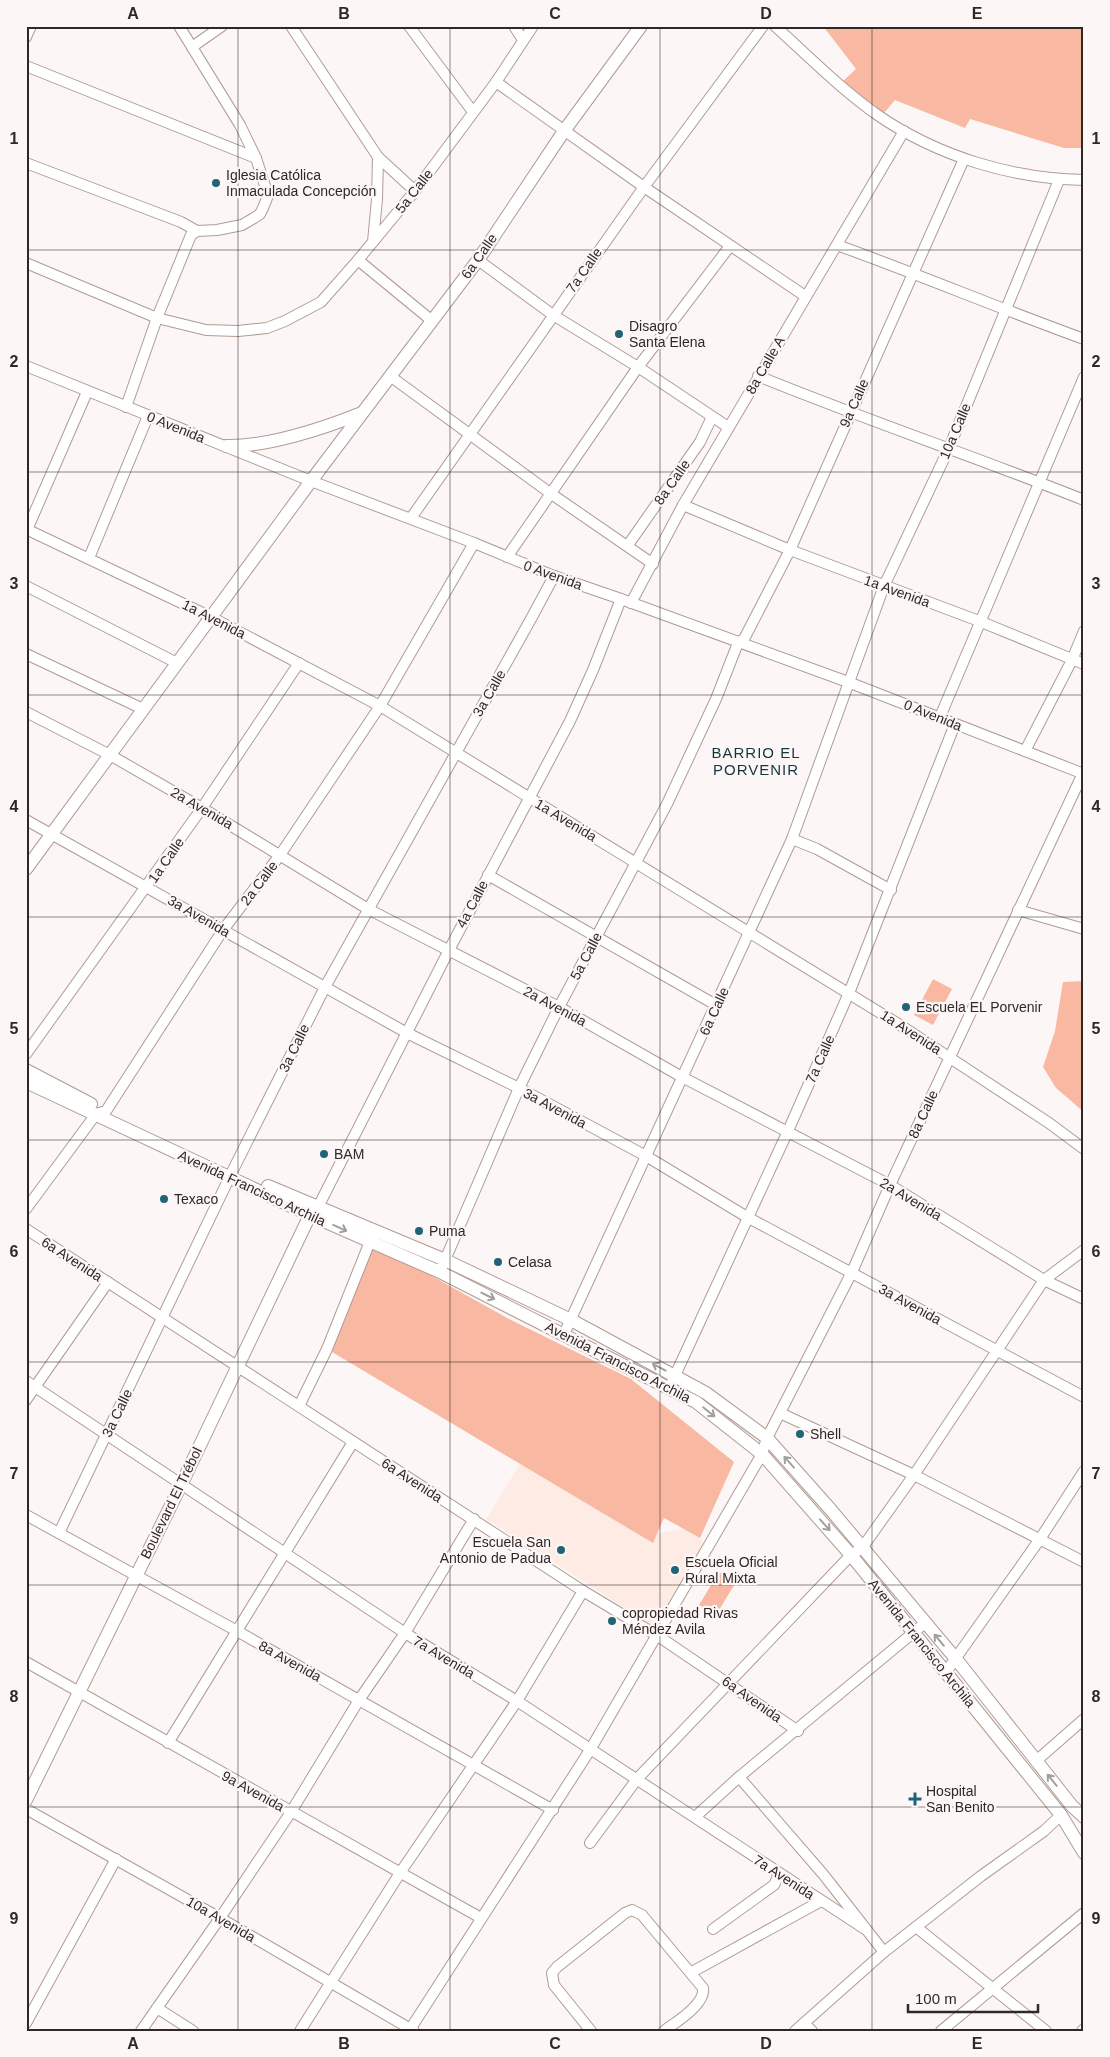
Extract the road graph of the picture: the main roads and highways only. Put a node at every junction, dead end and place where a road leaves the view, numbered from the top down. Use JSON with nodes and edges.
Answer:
{"nodes":[{"id":1,"x":641,"y":26,"type":"edge"},
{"id":2,"x":360,"y":414,"type":"junction"},
{"id":3,"x":226,"y":446,"type":"road end"},
{"id":4,"x":26,"y":869,"type":"edge"},
{"id":5,"x":26,"y":1070,"type":"edge"},
{"id":6,"x":26,"y":1082,"type":"edge"},
{"id":7,"x":101,"y":1113,"type":"junction"},
{"id":8,"x":314,"y":1211,"type":"junction"},
{"id":9,"x":672,"y":1382,"type":"junction"},
{"id":10,"x":856,"y":1551,"type":"junction"},
{"id":11,"x":26,"y":1800,"type":"edge"},
{"id":12,"x":1084,"y":1817,"type":"edge"},
{"id":13,"x":1084,"y":1853,"type":"edge"}],
"edges":[{"from":1,"to":2,"type":"main road","name":"6a Calle"},
{"from":2,"to":3,"type":"main road"},
{"from":2,"to":4,"type":"main road","name":"6a Calle"},
{"from":5,"to":7,"type":"main road","name":"Avenida Francisco Archila"},
{"from":6,"to":7,"type":"main road","name":"Avenida Francisco Archila"},
{"from":7,"to":8,"type":"main road","name":"Avenida Francisco Archila"},
{"from":8,"to":9,"type":"main road","name":"Avenida Francisco Archila","one_way":true},
{"from":9,"to":8,"type":"main road","name":"Avenida Francisco Archila","one_way":true},
{"from":8,"to":11,"type":"main road","name":"Boulevard El Trébol"},
{"from":9,"to":10,"type":"main road","name":"Avenida Francisco Archila","one_way":true},
{"from":10,"to":9,"type":"main road","name":"Avenida Francisco Archila","one_way":true},
{"from":12,"to":10,"type":"main road","name":"Avenida Francisco Archila","one_way":true},
{"from":10,"to":13,"type":"main road","name":"Avenida Francisco Archila"}]}
